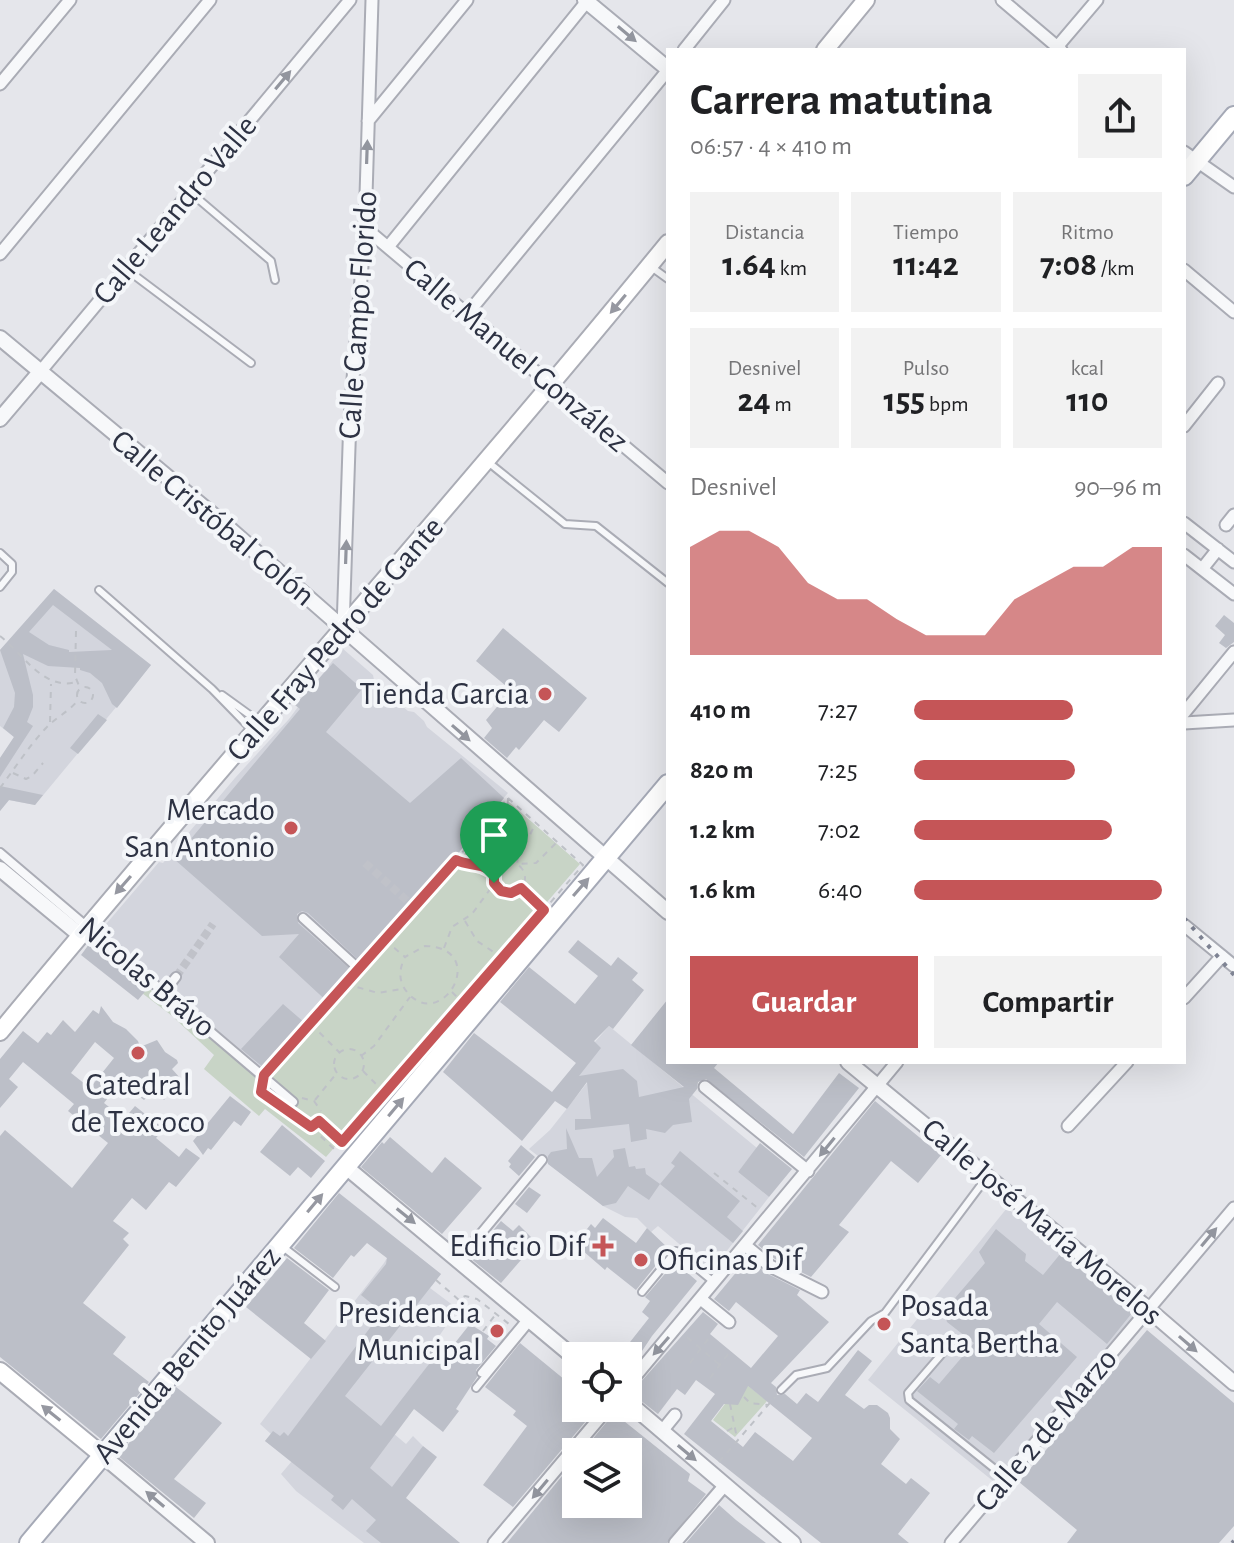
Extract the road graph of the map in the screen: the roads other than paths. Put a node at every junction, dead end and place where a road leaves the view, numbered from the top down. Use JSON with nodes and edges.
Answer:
{"nodes":[{"id":1,"x":70,"y":0,"type":"edge"},
{"id":2,"x":210,"y":0,"type":"edge"},
{"id":3,"x":350,"y":0,"type":"edge"},
{"id":4,"x":372,"y":0,"type":"edge"},
{"id":5,"x":467,"y":0,"type":"edge"},
{"id":6,"x":587,"y":0,"type":"edge"},
{"id":7,"x":724,"y":0,"type":"edge"},
{"id":8,"x":866,"y":0,"type":"edge"},
{"id":9,"x":1002,"y":0,"type":"edge"},
{"id":10,"x":1097,"y":0,"type":"edge"},
{"id":11,"x":686,"y":48,"type":"edge"},
{"id":12,"x":827,"y":48,"type":"edge"},
{"id":13,"x":1059,"y":48,"type":"edge"},
{"id":14,"x":666,"y":67,"type":"edge"},
{"id":15,"x":666,"y":71,"type":"edge"},
{"id":16,"x":0,"y":84,"type":"edge"},
{"id":17,"x":1234,"y":116,"type":"edge"},
{"id":18,"x":368,"y":121,"type":"junction"},
{"id":19,"x":1188,"y":163,"type":"edge"},
{"id":20,"x":1234,"y":187,"type":"edge"},
{"id":21,"x":190,"y":192,"type":"junction"},
{"id":22,"x":365,"y":228,"type":"junction"},
{"id":23,"x":666,"y":246,"type":"edge"},
{"id":24,"x":388,"y":247,"type":"junction"},
{"id":25,"x":0,"y":254,"type":"edge"},
{"id":26,"x":650,"y":266,"type":"junction"},
{"id":27,"x":126,"y":269,"type":"junction"},
{"id":28,"x":1186,"y":272,"type":"edge"},
{"id":29,"x":666,"y":278,"type":"edge"},
{"id":30,"x":275,"y":280,"type":"dead end"},
{"id":31,"x":1234,"y":312,"type":"edge"},
{"id":32,"x":468,"y":313,"type":"junction"},
{"id":33,"x":0,"y":338,"type":"edge"},
{"id":34,"x":251,"y":363,"type":"dead end"},
{"id":35,"x":40,"y":372,"type":"junction"},
{"id":36,"x":1218,"y":383,"type":"dead end"},
{"id":37,"x":551,"y":385,"type":"junction"},
{"id":38,"x":0,"y":419,"type":"edge"},
{"id":39,"x":1186,"y":423,"type":"edge"},
{"id":40,"x":488,"y":462,"type":"junction"},
{"id":41,"x":666,"y":481,"type":"edge"},
{"id":42,"x":1234,"y":515,"type":"edge"},
{"id":43,"x":1186,"y":525,"type":"edge"},
{"id":44,"x":1226,"y":525,"type":"dead end"},
{"id":45,"x":1218,"y":549,"type":"junction"},
{"id":46,"x":0,"y":553,"type":"edge"},
{"id":47,"x":1186,"y":557,"type":"edge"},
{"id":48,"x":1234,"y":562,"type":"edge"},
{"id":49,"x":1202,"y":569,"type":"junction"},
{"id":50,"x":666,"y":581,"type":"edge"},
{"id":51,"x":0,"y":587,"type":"edge"},
{"id":52,"x":99,"y":590,"type":"dead end"},
{"id":53,"x":1234,"y":594,"type":"edge"},
{"id":54,"x":343,"y":630,"type":"junction"},
{"id":55,"x":1234,"y":652,"type":"edge"},
{"id":56,"x":212,"y":689,"type":"junction"},
{"id":57,"x":1186,"y":711,"type":"edge"},
{"id":58,"x":1234,"y":720,"type":"edge"},
{"id":59,"x":1186,"y":723,"type":"edge"},
{"id":60,"x":258,"y":728,"type":"junction"},
{"id":61,"x":666,"y":786,"type":"edge"},
{"id":62,"x":0,"y":853,"type":"edge"},
{"id":63,"x":605,"y":859,"type":"junction"},
{"id":64,"x":0,"y":869,"type":"edge"},
{"id":65,"x":666,"y":910,"type":"edge"},
{"id":66,"x":303,"y":918,"type":"dead end"},
{"id":67,"x":1186,"y":927,"type":"edge"},
{"id":68,"x":84,"y":931,"type":"junction"},
{"id":69,"x":1222,"y":956,"type":"junction"},
{"id":70,"x":1234,"y":966,"type":"edge"},
{"id":71,"x":358,"y":968,"type":"road end"},
{"id":72,"x":176,"y":977,"type":"tunnel mouth"},
{"id":73,"x":164,"y":992,"type":"junction"},
{"id":74,"x":1186,"y":996,"type":"edge"},
{"id":75,"x":0,"y":1032,"type":"edge"},
{"id":76,"x":850,"y":1064,"type":"edge"},
{"id":77,"x":895,"y":1064,"type":"edge"},
{"id":78,"x":1125,"y":1064,"type":"edge"},
{"id":79,"x":877,"y":1086,"type":"junction"},
{"id":80,"x":705,"y":1087,"type":"dead end"},
{"id":81,"x":293,"y":1102,"type":"road end"},
{"id":82,"x":319,"y":1121,"type":"road end"},
{"id":83,"x":1068,"y":1126,"type":"dead end"},
{"id":84,"x":342,"y":1142,"type":"road end"},
{"id":85,"x":542,"y":1160,"type":"dead end"},
{"id":86,"x":346,"y":1167,"type":"junction"},
{"id":87,"x":808,"y":1171,"type":"junction"},
{"id":88,"x":987,"y":1177,"type":"junction"},
{"id":89,"x":1234,"y":1208,"type":"edge"},
{"id":90,"x":280,"y":1245,"type":"junction"},
{"id":91,"x":746,"y":1246,"type":"junction"},
{"id":92,"x":459,"y":1260,"type":"junction"},
{"id":93,"x":715,"y":1283,"type":"junction"},
{"id":94,"x":335,"y":1287,"type":"dead end"},
{"id":95,"x":642,"y":1292,"type":"dead end"},
{"id":96,"x":822,"y":1292,"type":"dead end"},
{"id":97,"x":702,"y":1300,"type":"junction"},
{"id":98,"x":1148,"y":1309,"type":"junction"},
{"id":99,"x":529,"y":1319,"type":"junction"},
{"id":100,"x":729,"y":1322,"type":"dead end"},
{"id":101,"x":953,"y":1341,"type":"dead end"},
{"id":102,"x":562,"y":1347,"type":"edge"},
{"id":103,"x":642,"y":1369,"type":"edge"},
{"id":104,"x":0,"y":1371,"type":"edge"},
{"id":105,"x":481,"y":1373,"type":"dead end"},
{"id":106,"x":1234,"y":1383,"type":"edge"},
{"id":107,"x":476,"y":1388,"type":"dead end"},
{"id":108,"x":781,"y":1390,"type":"road end"},
{"id":109,"x":642,"y":1414,"type":"edge"},
{"id":110,"x":675,"y":1415,"type":"dead end"},
{"id":111,"x":596,"y":1422,"type":"edge"},
{"id":112,"x":662,"y":1431,"type":"junction"},
{"id":113,"x":102,"y":1455,"type":"junction"},
{"id":114,"x":1006,"y":1478,"type":"junction"},
{"id":115,"x":725,"y":1485,"type":"junction"},
{"id":116,"x":29,"y":1543,"type":"edge"},
{"id":117,"x":207,"y":1543,"type":"edge"},
{"id":118,"x":494,"y":1543,"type":"edge"},
{"id":119,"x":675,"y":1543,"type":"edge"},
{"id":120,"x":793,"y":1543,"type":"edge"},
{"id":121,"x":951,"y":1543,"type":"edge"}],
"edges":[{"from":1,"to":16,"type":"street"},
{"from":2,"to":25,"type":"street"},
{"from":21,"to":3,"type":"street","name":"Calle Leandro Valle","one_way":true},
{"from":4,"to":18,"type":"street","name":"Calle Campo Florido"},
{"from":5,"to":18,"type":"street"},
{"from":6,"to":14,"type":"street","one_way":true},
{"from":6,"to":24,"type":"street"},
{"from":7,"to":11,"type":"street"},
{"from":8,"to":12,"type":"main road"},
{"from":9,"to":13,"type":"street"},
{"from":10,"to":13,"type":"street"},
{"from":15,"to":32,"type":"street"},
{"from":17,"to":19,"type":"main road"},
{"from":22,"to":18,"type":"street","name":"Calle Campo Florido","one_way":true},
{"from":19,"to":20,"type":"street"},
{"from":21,"to":27,"type":"street","name":"Calle Leandro Valle"},
{"from":21,"to":30,"type":"lane"},
{"from":22,"to":24,"type":"street","name":"Calle Manuel González"},
{"from":54,"to":22,"type":"street","name":"Calle Campo Florido","one_way":true},
{"from":23,"to":26,"type":"main road","name":"Calle Fray Pedro de Gante"},
{"from":24,"to":32,"type":"street","name":"Calle Manuel González"},
{"from":26,"to":29,"type":"lane"},
{"from":26,"to":37,"type":"main road","name":"Calle Fray Pedro de Gante","one_way":true},
{"from":27,"to":34,"type":"lane"},
{"from":27,"to":35,"type":"street","name":"Calle Leandro Valle"},
{"from":28,"to":31,"type":"street"},
{"from":32,"to":37,"type":"street","name":"Calle Manuel González"},
{"from":33,"to":35,"type":"street","name":"Calle Cristóbal Colón"},
{"from":35,"to":38,"type":"street","name":"Calle Leandro Valle"},
{"from":35,"to":54,"type":"street","name":"Calle Cristóbal Colón"},
{"from":36,"to":39,"type":"street"},
{"from":37,"to":40,"type":"main road","name":"Calle Fray Pedro de Gante"},
{"from":37,"to":41,"type":"street","name":"Calle Manuel González"},
{"from":40,"to":50,"type":"lane"},
{"from":40,"to":54,"type":"main road","name":"Calle Fray Pedro de Gante"},
{"from":42,"to":44,"type":"street"},
{"from":43,"to":45,"type":"street"},
{"from":45,"to":48,"type":"street"},
{"from":45,"to":49,"type":"street"},
{"from":46,"to":51,"type":"lane"},
{"from":47,"to":49,"type":"street"},
{"from":49,"to":53,"type":"street"},
{"from":52,"to":56,"type":"lane"},
{"from":54,"to":60,"type":"main road","name":"Calle Fray Pedro de Gante"},
{"from":54,"to":63,"type":"street","name":"Calle Cristóbal Colón","one_way":true},
{"from":55,"to":57,"type":"street"},
{"from":56,"to":60,"type":"lane"},
{"from":56,"to":60,"type":"lane"},
{"from":58,"to":59,"type":"street"},
{"from":60,"to":68,"type":"main road","name":"Calle Fray Pedro de Gante","one_way":true},
{"from":61,"to":63,"type":"main road"},
{"from":62,"to":68,"type":"street","name":"Nicolas Brávo"},
{"from":63,"to":65,"type":"street"},
{"from":86,"to":63,"type":"main road","name":"Avenida Benito Juárez","one_way":true},
{"from":64,"to":68,"type":"street","name":"Nicolas Brávo"},
{"from":66,"to":71,"type":"street"},
{"from":67,"to":69,"type":"street"},
{"from":68,"to":73,"type":"street","name":"Nicolas Brávo"},
{"from":68,"to":75,"type":"main road","name":"Calle Fray Pedro de Gante"},
{"from":69,"to":70,"type":"street"},
{"from":69,"to":74,"type":"street"},
{"from":72,"to":73,"type":"street"},
{"from":73,"to":81,"type":"street","name":"Nicolas Brávo"},
{"from":76,"to":79,"type":"street","name":"Calle José María Morelos"},
{"from":77,"to":79,"type":"street"},
{"from":78,"to":83,"type":"street"},
{"from":79,"to":87,"type":"street","one_way":true},
{"from":79,"to":88,"type":"street","name":"Calle José María Morelos"},
{"from":80,"to":87,"type":"street"},
{"from":82,"to":84,"type":"street"},
{"from":85,"to":92,"type":"street"},
{"from":90,"to":86,"type":"main road","name":"Avenida Benito Juárez","one_way":true},
{"from":86,"to":92,"type":"street","one_way":true},
{"from":87,"to":91,"type":"street"},
{"from":88,"to":98,"type":"street","name":"Calle José María Morelos"},
{"from":88,"to":108,"type":"lane"},
{"from":98,"to":89,"type":"street","name":"Calle 2 de Marzo","one_way":true},
{"from":90,"to":94,"type":"lane"},
{"from":90,"to":113,"type":"main road","name":"Avenida Benito Juárez"},
{"from":91,"to":93,"type":"street"},
{"from":91,"to":96,"type":"street"},
{"from":92,"to":99,"type":"street"},
{"from":93,"to":95,"type":"lane"},
{"from":93,"to":97,"type":"street"},
{"from":97,"to":100,"type":"street"},
{"from":97,"to":103,"type":"street","one_way":true},
{"from":98,"to":106,"type":"street","name":"Calle José María Morelos","one_way":true},
{"from":98,"to":114,"type":"street","name":"Calle 2 de Marzo"},
{"from":99,"to":102,"type":"street"},
{"from":99,"to":105,"type":"lane"},
{"from":99,"to":107,"type":"lane"},
{"from":101,"to":114,"type":"lane"},
{"from":113,"to":104,"type":"main road","one_way":true},
{"from":109,"to":112,"type":"street"},
{"from":110,"to":112,"type":"street"},
{"from":111,"to":118,"type":"street","one_way":true},
{"from":112,"to":115,"type":"street","one_way":true},
{"from":113,"to":116,"type":"main road","name":"Avenida Benito Juárez"},
{"from":117,"to":113,"type":"street","one_way":true},
{"from":114,"to":121,"type":"street","name":"Calle 2 de Marzo"},
{"from":115,"to":119,"type":"street"},
{"from":115,"to":120,"type":"street"}]}
